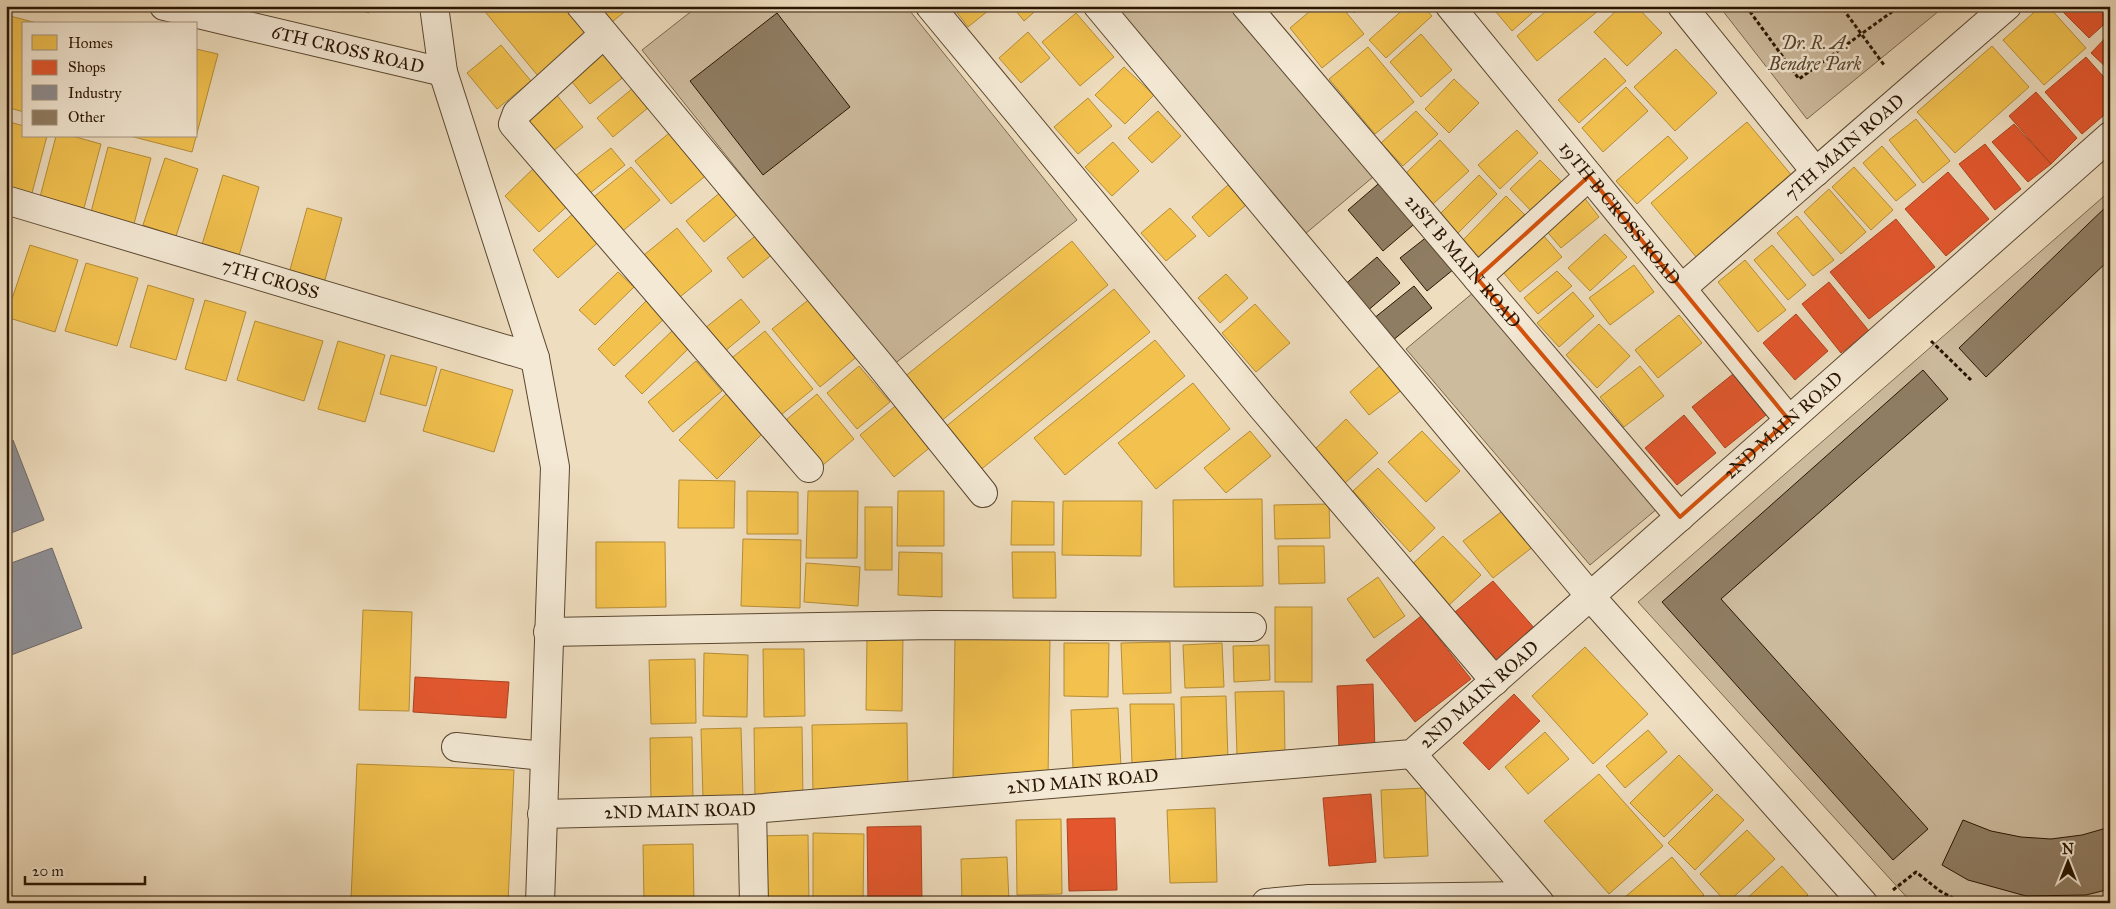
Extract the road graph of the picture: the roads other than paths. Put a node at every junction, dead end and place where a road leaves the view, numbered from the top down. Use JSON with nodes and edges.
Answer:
{"nodes":[{"id":1,"x":164,"y":6,"type":"edge"},
{"id":2,"x":434,"y":6,"type":"edge"},
{"id":3,"x":581,"y":6,"type":"edge"},
{"id":4,"x":930,"y":6,"type":"edge"},
{"id":5,"x":1098,"y":6,"type":"edge"},
{"id":6,"x":1246,"y":6,"type":"edge"},
{"id":7,"x":1450,"y":6,"type":"edge"},
{"id":8,"x":1682,"y":6,"type":"edge"},
{"id":9,"x":1994,"y":11,"type":"edge"},
{"id":10,"x":604,"y":34,"type":"junction"},
{"id":11,"x":443,"y":72,"type":"junction"},
{"id":12,"x":2110,"y":136,"type":"edge"},
{"id":13,"x":1816,"y":172,"type":"junction"},
{"id":14,"x":1589,"y":176,"type":"junction"},
{"id":15,"x":6,"y":200,"type":"edge"},
{"id":16,"x":1477,"y":278,"type":"junction"},
{"id":17,"x":1682,"y":288,"type":"junction"},
{"id":18,"x":535,"y":358,"type":"junction"},
{"id":19,"x":1790,"y":420,"type":"junction"},
{"id":20,"x":810,"y":468,"type":"dead end"},
{"id":21,"x":982,"y":493,"type":"dead end"},
{"id":22,"x":1680,"y":516,"type":"junction"},
{"id":23,"x":1590,"y":596,"type":"junction"},
{"id":24,"x":1252,"y":627,"type":"dead end"},
{"id":25,"x":548,"y":632,"type":"junction"},
{"id":26,"x":1495,"y":681,"type":"junction"},
{"id":27,"x":456,"y":747,"type":"dead end"},
{"id":28,"x":1412,"y":754,"type":"junction"},
{"id":29,"x":544,"y":756,"type":"junction"},
{"id":30,"x":752,"y":809,"type":"junction"},
{"id":31,"x":542,"y":814,"type":"junction"},
{"id":32,"x":1537,"y":899,"type":"edge"},
{"id":33,"x":1310,"y":901,"type":"edge"},
{"id":34,"x":540,"y":903,"type":"edge"},
{"id":35,"x":754,"y":903,"type":"edge"},
{"id":36,"x":1266,"y":903,"type":"edge"},
{"id":37,"x":1863,"y":903,"type":"edge"}],
"edges":[{"from":1,"to":11,"type":"street","name":"6TH CROSS ROAD"},
{"from":2,"to":11,"type":"street"},
{"from":3,"to":10,"type":"street"},
{"from":4,"to":26,"type":"street"},
{"from":5,"to":23,"type":"street"},
{"from":6,"to":16,"type":"street","name":"21ST B MAIN ROAD"},
{"from":7,"to":14,"type":"street","name":"19TH B CROSS ROAD"},
{"from":8,"to":13,"type":"street"},
{"from":9,"to":13,"type":"street","name":"7TH MAIN ROAD"},
{"from":10,"to":20,"type":"street"},
{"from":10,"to":21,"type":"street"},
{"from":11,"to":18,"type":"street"},
{"from":12,"to":19,"type":"street","name":"2ND MAIN ROAD"},
{"from":13,"to":17,"type":"street","name":"7TH MAIN ROAD"},
{"from":14,"to":16,"type":"street"},
{"from":14,"to":17,"type":"street","name":"19TH B CROSS ROAD"},
{"from":15,"to":18,"type":"street","name":"7TH CROSS"},
{"from":16,"to":22,"type":"street","name":"21ST B MAIN ROAD"},
{"from":17,"to":19,"type":"street","name":"19TH B CROSS ROAD"},
{"from":18,"to":25,"type":"street"},
{"from":19,"to":22,"type":"street","name":"2ND MAIN ROAD"},
{"from":22,"to":23,"type":"street","name":"2ND MAIN ROAD"},
{"from":23,"to":26,"type":"street","name":"2ND MAIN ROAD"},
{"from":23,"to":37,"type":"street"},
{"from":24,"to":25,"type":"street"},
{"from":25,"to":29,"type":"street"},
{"from":26,"to":28,"type":"street","name":"2ND MAIN ROAD"},
{"from":27,"to":29,"type":"street"},
{"from":28,"to":30,"type":"street","name":"2ND MAIN ROAD"},
{"from":28,"to":32,"type":"street"},
{"from":29,"to":31,"type":"street"},
{"from":30,"to":31,"type":"street","name":"2ND MAIN ROAD"},
{"from":30,"to":35,"type":"street"},
{"from":31,"to":34,"type":"street"},
{"from":32,"to":33,"type":"street"},
{"from":33,"to":36,"type":"street"}]}
